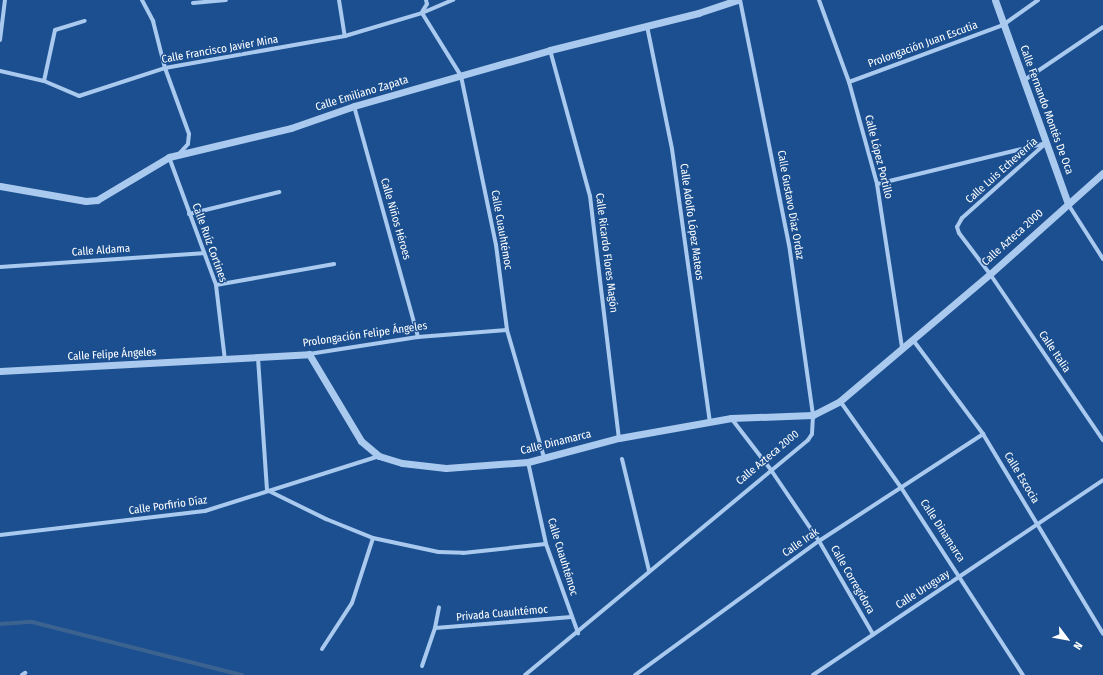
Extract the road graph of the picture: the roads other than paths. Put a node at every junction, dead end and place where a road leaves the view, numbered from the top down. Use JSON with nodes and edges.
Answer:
{"nodes":[{"id":1,"x":5,"y":0,"type":"edge"},
{"id":2,"x":142,"y":0,"type":"edge"},
{"id":3,"x":226,"y":0,"type":"edge"},
{"id":4,"x":339,"y":0,"type":"edge"},
{"id":5,"x":426,"y":0,"type":"edge"},
{"id":6,"x":453,"y":0,"type":"edge"},
{"id":7,"x":737,"y":0,"type":"edge"},
{"id":8,"x":740,"y":0,"type":"edge"},
{"id":9,"x":819,"y":0,"type":"edge"},
{"id":10,"x":995,"y":0,"type":"edge"},
{"id":11,"x":1038,"y":0,"type":"edge"},
{"id":12,"x":193,"y":3,"type":"dead end"},
{"id":13,"x":422,"y":12,"type":"junction"},
{"id":14,"x":85,"y":21,"type":"dead end"},
{"id":15,"x":1003,"y":25,"type":"junction"},
{"id":16,"x":647,"y":26,"type":"junction"},
{"id":17,"x":1103,"y":27,"type":"edge"},
{"id":18,"x":345,"y":36,"type":"junction"},
{"id":19,"x":0,"y":40,"type":"edge"},
{"id":20,"x":550,"y":50,"type":"junction"},
{"id":21,"x":165,"y":68,"type":"junction"},
{"id":22,"x":0,"y":72,"type":"edge"},
{"id":23,"x":461,"y":76,"type":"junction"},
{"id":24,"x":1026,"y":79,"type":"junction"},
{"id":25,"x":44,"y":81,"type":"junction"},
{"id":26,"x":849,"y":82,"type":"junction"},
{"id":27,"x":354,"y":106,"type":"junction"},
{"id":28,"x":1046,"y":143,"type":"junction"},
{"id":29,"x":178,"y":155,"type":"junction"},
{"id":30,"x":169,"y":157,"type":"junction"},
{"id":31,"x":1103,"y":173,"type":"edge"},
{"id":32,"x":877,"y":184,"type":"junction"},
{"id":33,"x":0,"y":186,"type":"edge"},
{"id":34,"x":279,"y":192,"type":"dead end"},
{"id":35,"x":1068,"y":204,"type":"junction"},
{"id":36,"x":189,"y":214,"type":"junction"},
{"id":37,"x":204,"y":253,"type":"junction"},
{"id":38,"x":1103,"y":259,"type":"edge"},
{"id":39,"x":334,"y":264,"type":"dead end"},
{"id":40,"x":0,"y":267,"type":"edge"},
{"id":41,"x":990,"y":274,"type":"junction"},
{"id":42,"x":216,"y":285,"type":"junction"},
{"id":43,"x":508,"y":330,"type":"junction"},
{"id":44,"x":418,"y":337,"type":"junction"},
{"id":45,"x":913,"y":340,"type":"junction"},
{"id":46,"x":902,"y":348,"type":"junction"},
{"id":47,"x":309,"y":354,"type":"junction"},
{"id":48,"x":258,"y":358,"type":"junction"},
{"id":49,"x":225,"y":360,"type":"junction"},
{"id":50,"x":0,"y":371,"type":"edge"},
{"id":51,"x":840,"y":401,"type":"junction"},
{"id":52,"x":813,"y":415,"type":"junction"},
{"id":53,"x":731,"y":418,"type":"junction"},
{"id":54,"x":710,"y":422,"type":"junction"},
{"id":55,"x":983,"y":434,"type":"junction"},
{"id":56,"x":619,"y":438,"type":"junction"},
{"id":57,"x":1103,"y":440,"type":"edge"},
{"id":58,"x":379,"y":456,"type":"junction"},
{"id":59,"x":544,"y":458,"type":"junction"},
{"id":60,"x":622,"y":459,"type":"dead end"},
{"id":61,"x":528,"y":462,"type":"junction"},
{"id":62,"x":771,"y":470,"type":"junction"},
{"id":63,"x":1103,"y":480,"type":"edge"},
{"id":64,"x":902,"y":489,"type":"junction"},
{"id":65,"x":267,"y":490,"type":"junction"},
{"id":66,"x":1037,"y":522,"type":"junction"},
{"id":67,"x":0,"y":535,"type":"edge"},
{"id":68,"x":373,"y":538,"type":"junction"},
{"id":69,"x":819,"y":541,"type":"junction"},
{"id":70,"x":546,"y":544,"type":"junction"},
{"id":71,"x":649,"y":570,"type":"junction"},
{"id":72,"x":959,"y":577,"type":"junction"},
{"id":73,"x":439,"y":607,"type":"dead end"},
{"id":74,"x":572,"y":617,"type":"junction"},
{"id":75,"x":435,"y":628,"type":"junction"},
{"id":76,"x":578,"y":633,"type":"junction"},
{"id":77,"x":873,"y":634,"type":"junction"},
{"id":78,"x":1103,"y":634,"type":"edge"},
{"id":79,"x":322,"y":649,"type":"dead end"},
{"id":80,"x":422,"y":666,"type":"dead end"},
{"id":81,"x":525,"y":675,"type":"edge"},
{"id":82,"x":635,"y":675,"type":"edge"},
{"id":83,"x":813,"y":675,"type":"edge"},
{"id":84,"x":1023,"y":675,"type":"edge"}],
"edges":[{"from":1,"to":19,"type":"street"},
{"from":2,"to":21,"type":"street"},
{"from":3,"to":12,"type":"street"},
{"from":4,"to":18,"type":"street"},
{"from":5,"to":13,"type":"street"},
{"from":6,"to":13,"type":"street"},
{"from":7,"to":16,"type":"street","name":"Calle Emiliano Zapata"},
{"from":8,"to":52,"type":"street","name":"Calle Gustavo Díaz Ordaz"},
{"from":9,"to":26,"type":"street","name":"Calle López Portillo"},
{"from":10,"to":15,"type":"street","name":"Calle Fernando Montés De Oca"},
{"from":11,"to":15,"type":"street","name":"Prolongación Juan Escutia"},
{"from":13,"to":18,"type":"street","name":"Calle Francisco Javier Mina"},
{"from":13,"to":23,"type":"street","name":"Calle Cuauhtémoc"},
{"from":14,"to":25,"type":"street"},
{"from":15,"to":24,"type":"street","name":"Calle Fernando Montés De Oca"},
{"from":15,"to":26,"type":"street","name":"Prolongación Juan Escutia"},
{"from":16,"to":20,"type":"street","name":"Calle Emiliano Zapata"},
{"from":16,"to":54,"type":"street","name":"Calle Adolfo López Mateos"},
{"from":17,"to":24,"type":"street"},
{"from":18,"to":21,"type":"street","name":"Calle Francisco Javier Mina"},
{"from":20,"to":23,"type":"street","name":"Calle Emiliano Zapata"},
{"from":20,"to":56,"type":"street","name":"Calle Ricardo Flores Magón"},
{"from":21,"to":25,"type":"street","name":"Calle Francisco Javier Mina"},
{"from":21,"to":29,"type":"street"},
{"from":22,"to":25,"type":"street","name":"Calle Francisco Javier Mina"},
{"from":23,"to":27,"type":"street","name":"Calle Emiliano Zapata"},
{"from":23,"to":43,"type":"street","name":"Calle Cuauhtémoc"},
{"from":24,"to":28,"type":"street","name":"Calle Fernando Montés De Oca"},
{"from":26,"to":32,"type":"street","name":"Calle López Portillo"},
{"from":27,"to":29,"type":"street","name":"Calle Emiliano Zapata"},
{"from":27,"to":44,"type":"street","name":"Calle Niños Héroes"},
{"from":28,"to":32,"type":"street","name":"Calle Luis Echeverría"},
{"from":28,"to":35,"type":"street","name":"Calle Fernando Montés De Oca"},
{"from":28,"to":41,"type":"street","name":"Calle Luis Echeverría"},
{"from":29,"to":30,"type":"street","name":"Calle Emiliano Zapata"},
{"from":30,"to":33,"type":"street","name":"Calle Emiliano Zapata"},
{"from":30,"to":36,"type":"street","name":"Calle Ruíz Cortines"},
{"from":31,"to":35,"type":"street","name":"Calle Azteca 2000"},
{"from":32,"to":46,"type":"street","name":"Calle López Portillo"},
{"from":34,"to":36,"type":"street"},
{"from":35,"to":38,"type":"street"},
{"from":35,"to":41,"type":"street","name":"Calle Azteca 2000"},
{"from":36,"to":37,"type":"street","name":"Calle Ruíz Cortines"},
{"from":37,"to":40,"type":"street","name":"Calle Aldama"},
{"from":37,"to":42,"type":"street","name":"Calle Ruíz Cortines"},
{"from":39,"to":42,"type":"street"},
{"from":41,"to":45,"type":"street","name":"Calle Azteca 2000"},
{"from":41,"to":57,"type":"street","name":"Calle Italia"},
{"from":42,"to":49,"type":"street","name":"Calle Ruíz Cortines"},
{"from":43,"to":44,"type":"street","name":"Prolongación Felipe Ángeles"},
{"from":43,"to":59,"type":"street","name":"Calle Cuauhtémoc"},
{"from":44,"to":47,"type":"street","name":"Prolongación Felipe Ángeles"},
{"from":45,"to":46,"type":"street","name":"Calle Azteca 2000"},
{"from":45,"to":55,"type":"street","name":"Calle Escocia"},
{"from":46,"to":51,"type":"street","name":"Calle Azteca 2000"},
{"from":47,"to":48,"type":"street","name":"Prolongación Felipe Ángeles"},
{"from":47,"to":58,"type":"street","name":"Calle Dinamarca"},
{"from":48,"to":49,"type":"street","name":"Prolongación Felipe Ángeles"},
{"from":48,"to":65,"type":"street"},
{"from":49,"to":50,"type":"street","name":"Calle Felipe Ángeles"},
{"from":51,"to":52,"type":"street","name":"Calle Azteca 2000"},
{"from":51,"to":64,"type":"street","name":"Calle Dinamarca"},
{"from":52,"to":53,"type":"street","name":"Calle Dinamarca"},
{"from":52,"to":62,"type":"street","name":"Calle Azteca 2000"},
{"from":53,"to":54,"type":"street","name":"Calle Dinamarca"},
{"from":53,"to":62,"type":"street","name":"Calle Corregidora"},
{"from":54,"to":56,"type":"street","name":"Calle Dinamarca"},
{"from":55,"to":64,"type":"street","name":"Calle Irak"},
{"from":55,"to":66,"type":"street","name":"Calle Escocia"},
{"from":56,"to":59,"type":"street","name":"Calle Dinamarca"},
{"from":58,"to":61,"type":"street","name":"Calle Dinamarca"},
{"from":58,"to":65,"type":"street","name":"Calle Porfirio Díaz"},
{"from":59,"to":61,"type":"street","name":"Calle Dinamarca"},
{"from":60,"to":71,"type":"street"},
{"from":61,"to":70,"type":"street","name":"Calle Cuauhtémoc"},
{"from":62,"to":69,"type":"street","name":"Calle Corregidora"},
{"from":62,"to":71,"type":"street","name":"Calle Azteca 2000"},
{"from":63,"to":66,"type":"street","name":"Calle Uruguay"},
{"from":64,"to":69,"type":"street","name":"Calle Irak"},
{"from":64,"to":72,"type":"street","name":"Calle Dinamarca"},
{"from":65,"to":67,"type":"street","name":"Calle Porfirio Díaz"},
{"from":65,"to":68,"type":"street"},
{"from":66,"to":72,"type":"street","name":"Calle Uruguay"},
{"from":66,"to":78,"type":"street","name":"Calle Escocia"},
{"from":68,"to":70,"type":"street"},
{"from":68,"to":79,"type":"street"},
{"from":69,"to":77,"type":"street","name":"Calle Corregidora"},
{"from":69,"to":82,"type":"street","name":"Calle Irak"},
{"from":70,"to":74,"type":"street","name":"Calle Cuauhtémoc"},
{"from":71,"to":76,"type":"street","name":"Calle Azteca 2000"},
{"from":72,"to":77,"type":"street","name":"Calle Uruguay"},
{"from":72,"to":84,"type":"street","name":"Calle Dinamarca"},
{"from":73,"to":75,"type":"street"},
{"from":74,"to":75,"type":"street","name":"Privada Cuauhtémoc"},
{"from":74,"to":76,"type":"street","name":"Calle Cuauhtémoc"},
{"from":75,"to":80,"type":"street"},
{"from":76,"to":81,"type":"street","name":"Calle Azteca 2000"},
{"from":77,"to":83,"type":"street","name":"Calle Uruguay"}]}
